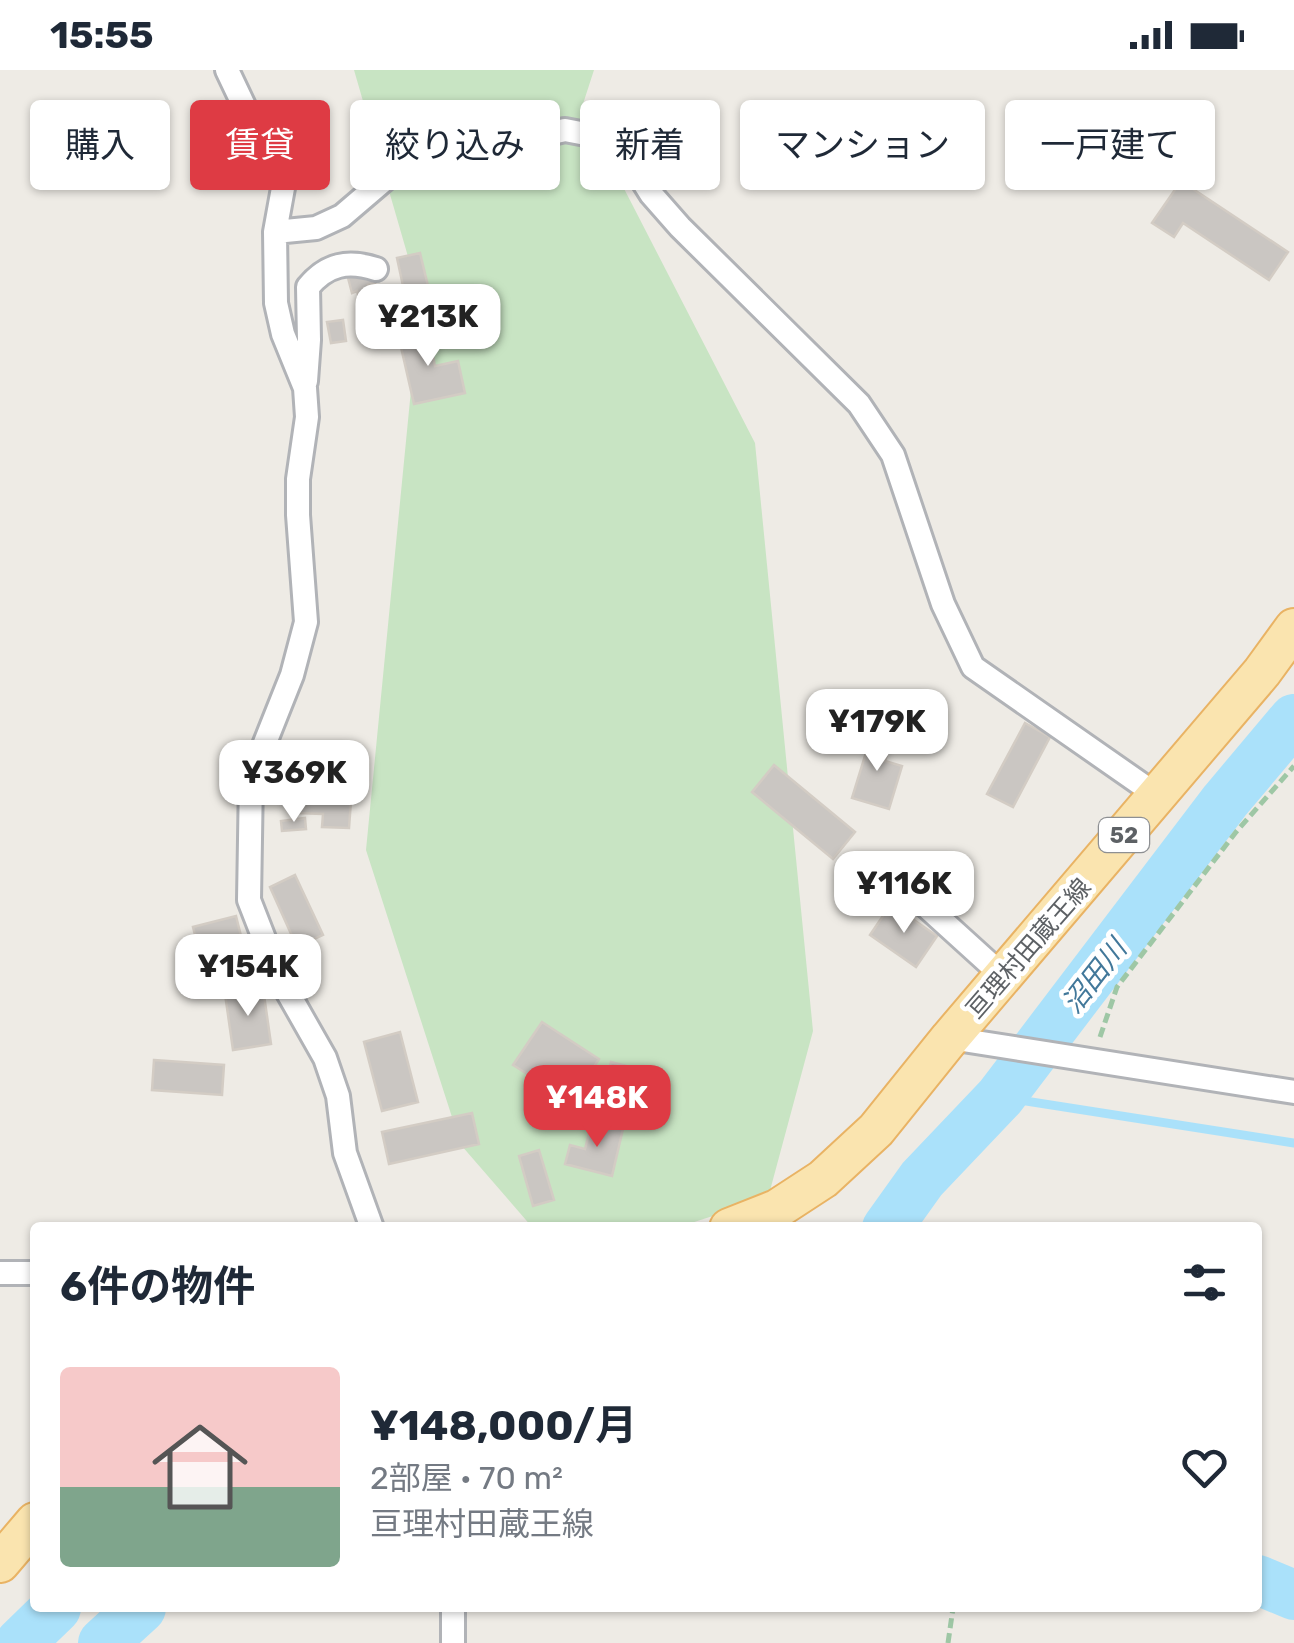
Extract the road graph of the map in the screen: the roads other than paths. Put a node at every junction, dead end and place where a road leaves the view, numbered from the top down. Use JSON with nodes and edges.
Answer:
{"nodes":[{"id":1,"x":227,"y":70,"type":"edge"},
{"id":2,"x":275,"y":232,"type":"junction"},
{"id":3,"x":376,"y":269,"type":"dead end"},
{"id":4,"x":305,"y":388,"type":"junction"},
{"id":5,"x":1294,"y":628,"type":"edge"},
{"id":6,"x":1158,"y":796,"type":"junction"},
{"id":7,"x":884,"y":868,"type":"dead end"},
{"id":8,"x":1004,"y":976,"type":"junction"},
{"id":9,"x":950,"y":1038,"type":"junction"},
{"id":10,"x":1294,"y":1092,"type":"edge"},
{"id":11,"x":370,"y":1222,"type":"edge"},
{"id":12,"x":744,"y":1222,"type":"edge"},
{"id":13,"x":0,"y":1272,"type":"edge"},
{"id":14,"x":30,"y":1272,"type":"edge"},
{"id":15,"x":30,"y":1528,"type":"edge"},
{"id":16,"x":0,"y":1562,"type":"edge"},
{"id":17,"x":452,"y":1612,"type":"edge"},
{"id":18,"x":453,"y":1643,"type":"edge"}],
"edges":[{"from":1,"to":2,"type":"street"},
{"from":2,"to":4,"type":"street"},
{"from":2,"to":6,"type":"street"},
{"from":3,"to":4,"type":"street"},
{"from":4,"to":11,"type":"street"},
{"from":5,"to":6,"type":"main road","name":"亘理村田蔵王線","number":"52"},
{"from":6,"to":8,"type":"main road","name":"亘理村田蔵王線","number":"52"},
{"from":7,"to":8,"type":"street"},
{"from":8,"to":9,"type":"main road","name":"亘理村田蔵王線","number":"52"},
{"from":9,"to":10,"type":"street"},
{"from":9,"to":12,"type":"main road","name":"亘理村田蔵王線","number":"52"},
{"from":13,"to":14,"type":"street"},
{"from":15,"to":16,"type":"main road"},
{"from":17,"to":18,"type":"street"}]}
